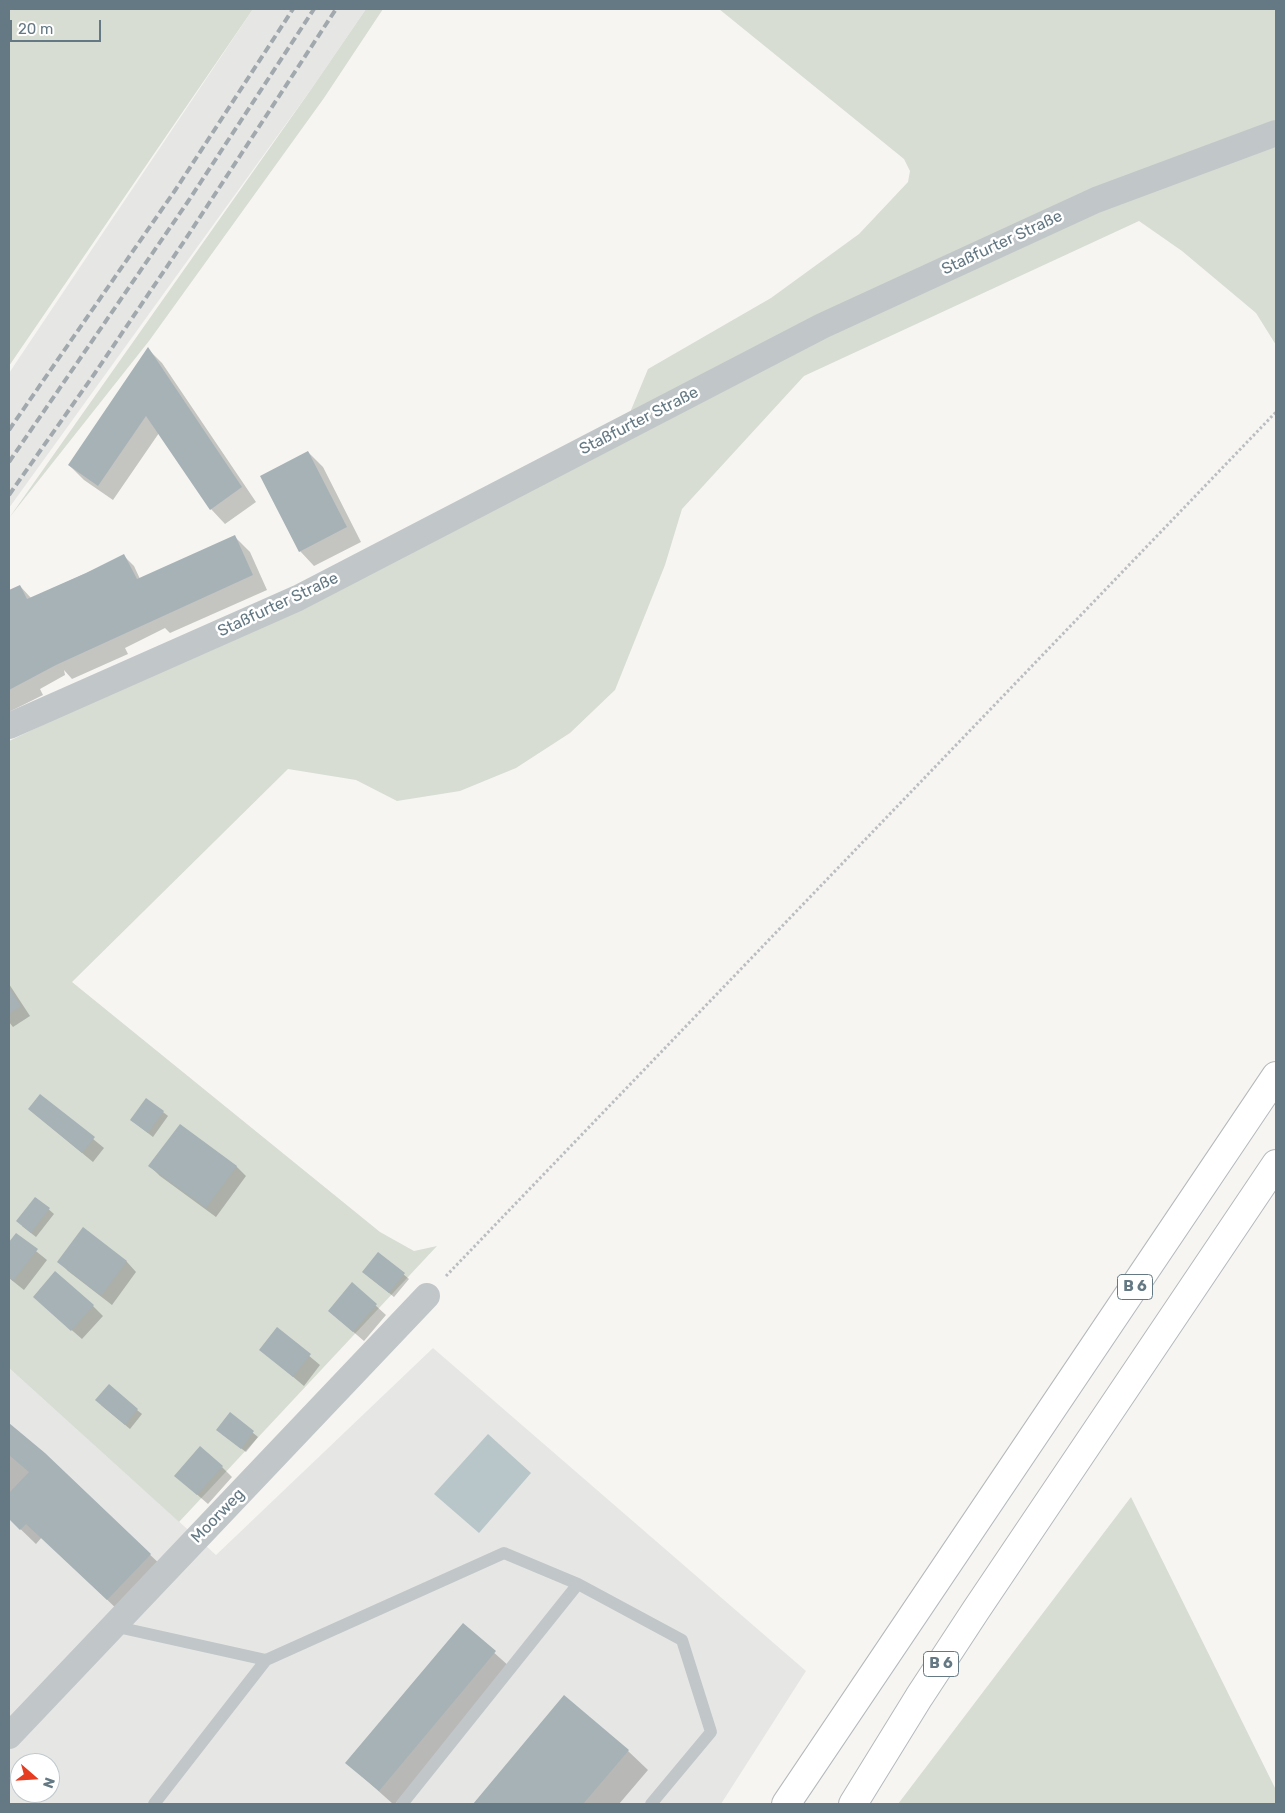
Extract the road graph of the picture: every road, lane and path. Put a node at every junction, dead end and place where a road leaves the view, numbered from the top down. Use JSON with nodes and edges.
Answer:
{"nodes":[{"id":1,"x":1276,"y":133,"type":"edge"},
{"id":2,"x":1276,"y":412,"type":"edge"},
{"id":3,"x":9,"y":726,"type":"edge"},
{"id":4,"x":1276,"y":1076,"type":"edge"},
{"id":5,"x":1276,"y":1164,"type":"edge"},
{"id":6,"x":427,"y":1296,"type":"joint"},
{"id":7,"x":578,"y":1584,"type":"junction"},
{"id":8,"x":113,"y":1626,"type":"junction"},
{"id":9,"x":266,"y":1660,"type":"junction"},
{"id":10,"x":9,"y":1736,"type":"edge"},
{"id":11,"x":154,"y":1804,"type":"edge"},
{"id":12,"x":402,"y":1804,"type":"edge"},
{"id":13,"x":651,"y":1804,"type":"edge"},
{"id":14,"x":786,"y":1804,"type":"edge"},
{"id":15,"x":853,"y":1804,"type":"edge"}],
"edges":[{"from":1,"to":3,"type":"street","name":"Staßfurter Straße"},
{"from":2,"to":6,"type":"path"},
{"from":4,"to":14,"type":"main road","number":"B 6"},
{"from":5,"to":15,"type":"main road","number":"B 6"},
{"from":6,"to":8,"type":"street","name":"Moorweg"},
{"from":7,"to":9,"type":"lane"},
{"from":7,"to":12,"type":"lane"},
{"from":7,"to":13,"type":"lane"},
{"from":8,"to":9,"type":"lane"},
{"from":8,"to":10,"type":"street","name":"Moorweg"},
{"from":9,"to":11,"type":"lane"}]}
